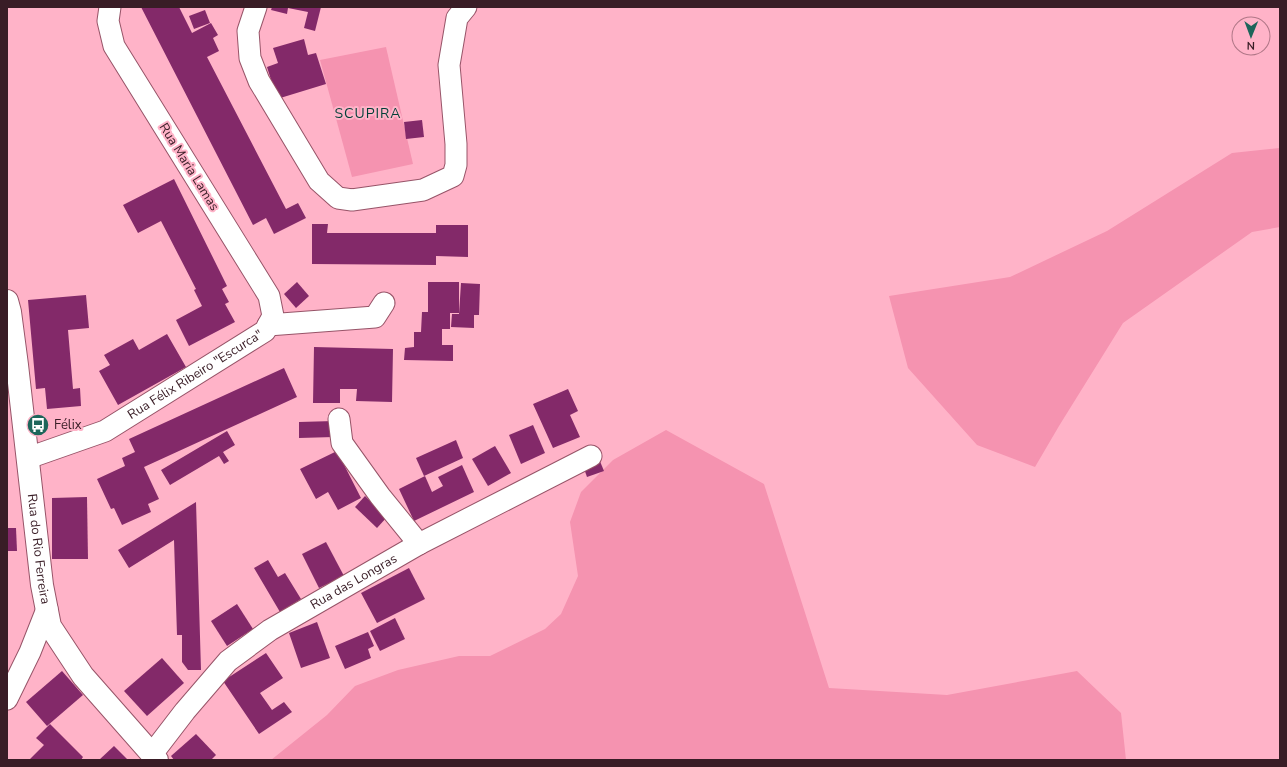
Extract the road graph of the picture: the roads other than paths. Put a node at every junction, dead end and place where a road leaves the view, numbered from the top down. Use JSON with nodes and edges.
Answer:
{"nodes":[{"id":1,"x":110,"y":7,"type":"edge"},
{"id":2,"x":256,"y":7,"type":"edge"},
{"id":3,"x":466,"y":7,"type":"edge"},
{"id":4,"x":7,"y":301,"type":"edge"},
{"id":5,"x":384,"y":303,"type":"dead end"},
{"id":6,"x":268,"y":325,"type":"junction"},
{"id":7,"x":10,"y":342,"type":"edge"},
{"id":8,"x":339,"y":419,"type":"dead end"},
{"id":9,"x":591,"y":456,"type":"dead end"},
{"id":10,"x":28,"y":458,"type":"junction"},
{"id":11,"x":419,"y":544,"type":"junction"},
{"id":12,"x":47,"y":609,"type":"junction"},
{"id":13,"x":7,"y":699,"type":"edge"},
{"id":14,"x":155,"y":757,"type":"edge"}],
"edges":[{"from":1,"to":6,"type":"street","name":"Rua Maria Lamas"},
{"from":2,"to":3,"type":"street"},
{"from":4,"to":7,"type":"street","name":"Rua do Rio Ferreira"},
{"from":5,"to":6,"type":"street","name":"Rua Félix Ribeiro \"Escurca\""},
{"from":6,"to":10,"type":"street","name":"Rua Félix Ribeiro \"Escurca\""},
{"from":7,"to":10,"type":"street","name":"Rua do Rio Ferreira"},
{"from":8,"to":11,"type":"street"},
{"from":9,"to":11,"type":"street","name":"Rua das Longras"},
{"from":10,"to":12,"type":"street","name":"Rua do Rio Ferreira"},
{"from":11,"to":14,"type":"street","name":"Rua das Longras"},
{"from":12,"to":13,"type":"street"},
{"from":12,"to":14,"type":"street","name":"Rua do Rio Ferreira"}]}
